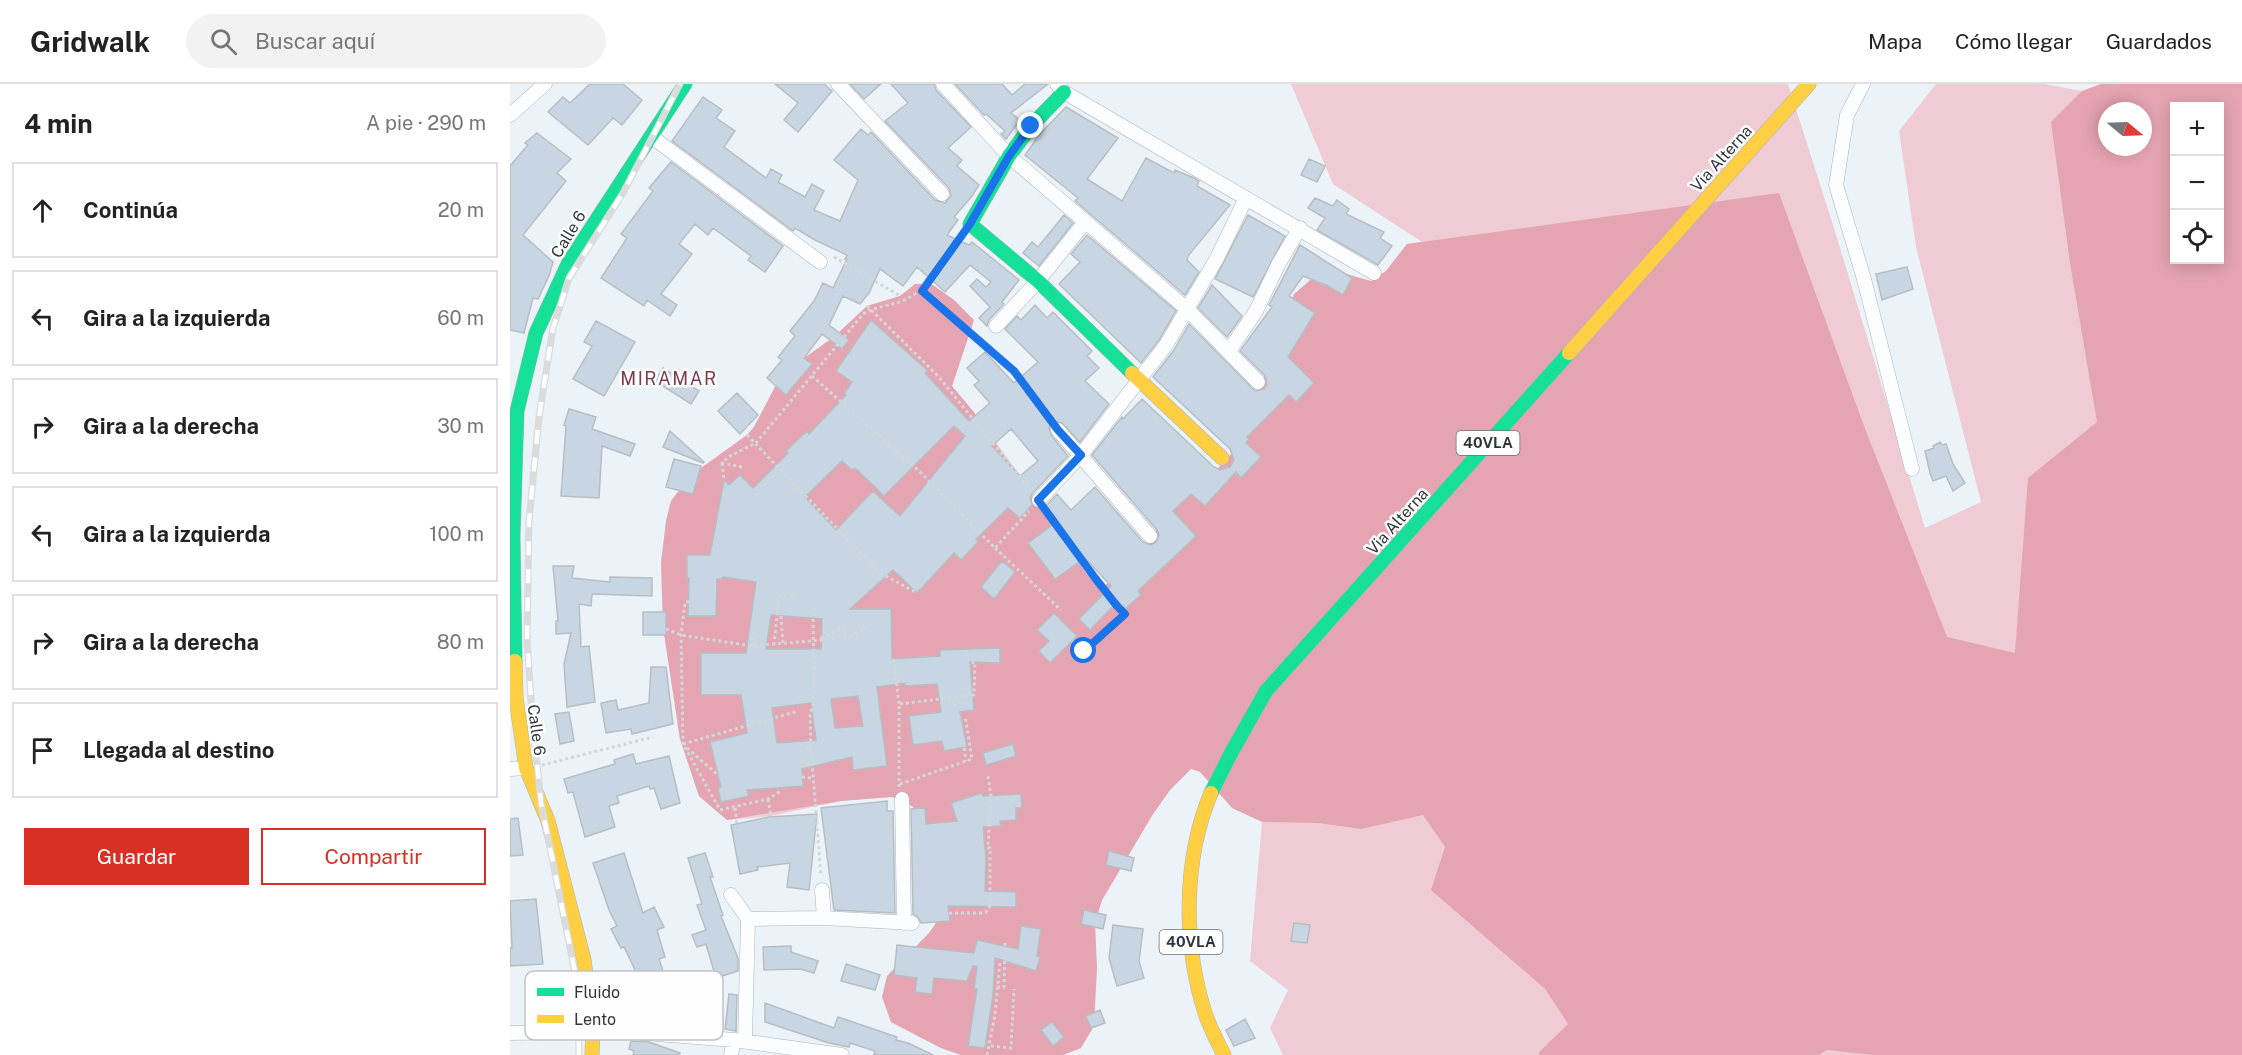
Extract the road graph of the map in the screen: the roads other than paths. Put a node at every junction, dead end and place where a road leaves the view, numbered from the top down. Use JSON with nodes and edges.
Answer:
{"nodes":[{"id":1,"x":545,"y":84,"type":"edge"},
{"id":2,"x":685,"y":84,"type":"edge"},
{"id":3,"x":838,"y":84,"type":"edge"},
{"id":4,"x":943,"y":84,"type":"edge"},
{"id":5,"x":1809,"y":84,"type":"edge"},
{"id":6,"x":1863,"y":84,"type":"edge"},
{"id":7,"x":1060,"y":88,"type":"edge"},
{"id":8,"x":510,"y":115,"type":"edge"},
{"id":9,"x":652,"y":136,"type":"junction"},
{"id":10,"x":1009,"y":156,"type":"junction"},
{"id":11,"x":942,"y":194,"type":"dead end"},
{"id":12,"x":1245,"y":198,"type":"junction"},
{"id":13,"x":1085,"y":222,"type":"junction"},
{"id":14,"x":1300,"y":228,"type":"junction"},
{"id":15,"x":820,"y":262,"type":"road end"},
{"id":16,"x":1374,"y":273,"type":"dead end"},
{"id":17,"x":1038,"y":281,"type":"junction"},
{"id":18,"x":1187,"y":309,"type":"junction"},
{"id":19,"x":996,"y":326,"type":"dead end"},
{"id":20,"x":1229,"y":351,"type":"junction"},
{"id":21,"x":1138,"y":379,"type":"junction"},
{"id":22,"x":1258,"y":382,"type":"dead end"},
{"id":23,"x":1058,"y":430,"type":"road end"},
{"id":24,"x":1081,"y":455,"type":"junction"},
{"id":25,"x":1222,"y":458,"type":"dead end"},
{"id":26,"x":1912,"y":469,"type":"dead end"},
{"id":27,"x":1038,"y":500,"type":"road end"},
{"id":28,"x":511,"y":536,"type":"edge"},
{"id":29,"x":1150,"y":536,"type":"dead end"},
{"id":30,"x":526,"y":768,"type":"junction"},
{"id":31,"x":510,"y":769,"type":"edge"},
{"id":32,"x":902,"y":799,"type":"dead end"},
{"id":33,"x":822,"y":890,"type":"road end"},
{"id":34,"x":731,"y":895,"type":"dead end"},
{"id":35,"x":824,"y":918,"type":"junction"},
{"id":36,"x":748,"y":919,"type":"junction"},
{"id":37,"x":585,"y":971,"type":"edge"},
{"id":38,"x":510,"y":1033,"type":"edge"},
{"id":39,"x":525,"y":1033,"type":"edge"},
{"id":40,"x":723,"y":1039,"type":"edge"},
{"id":41,"x":593,"y":1040,"type":"edge"},
{"id":42,"x":740,"y":1040,"type":"junction"},
{"id":43,"x":592,"y":1055,"type":"edge"},
{"id":44,"x":731,"y":1055,"type":"edge"},
{"id":45,"x":842,"y":1055,"type":"edge"},
{"id":46,"x":1224,"y":1055,"type":"edge"}],
"edges":[{"from":1,"to":8,"type":"street"},
{"from":2,"to":9,"type":"street","name":"Calle 6"},
{"from":3,"to":11,"type":"street"},
{"from":4,"to":10,"type":"street"},
{"from":5,"to":46,"type":"street","name":"Via Alterna","number":"40VLA"},
{"from":6,"to":26,"type":"street"},
{"from":7,"to":10,"type":"street"},
{"from":7,"to":12,"type":"street"},
{"from":9,"to":15,"type":"street"},
{"from":9,"to":28,"type":"street","name":"Calle 6"},
{"from":10,"to":13,"type":"street"},
{"from":10,"to":17,"type":"street"},
{"from":12,"to":14,"type":"street"},
{"from":12,"to":18,"type":"street"},
{"from":13,"to":17,"type":"street"},
{"from":13,"to":18,"type":"street"},
{"from":14,"to":16,"type":"street"},
{"from":14,"to":20,"type":"street"},
{"from":17,"to":19,"type":"street"},
{"from":17,"to":21,"type":"street"},
{"from":18,"to":20,"type":"street"},
{"from":18,"to":21,"type":"street"},
{"from":20,"to":22,"type":"street"},
{"from":21,"to":24,"type":"street"},
{"from":21,"to":25,"type":"street"},
{"from":23,"to":24,"type":"street"},
{"from":24,"to":27,"type":"street"},
{"from":24,"to":29,"type":"street"},
{"from":28,"to":30,"type":"street","name":"Calle 6"},
{"from":30,"to":31,"type":"street"},
{"from":30,"to":37,"type":"street","name":"Calle 6"},
{"from":32,"to":35,"type":"street"},
{"from":33,"to":35,"type":"street"},
{"from":34,"to":36,"type":"street"},
{"from":35,"to":36,"type":"street"},
{"from":36,"to":42,"type":"street"},
{"from":38,"to":39,"type":"street"},
{"from":40,"to":42,"type":"street"},
{"from":41,"to":43,"type":"street","name":"Calle 6"},
{"from":42,"to":44,"type":"street"},
{"from":42,"to":45,"type":"street"}]}
